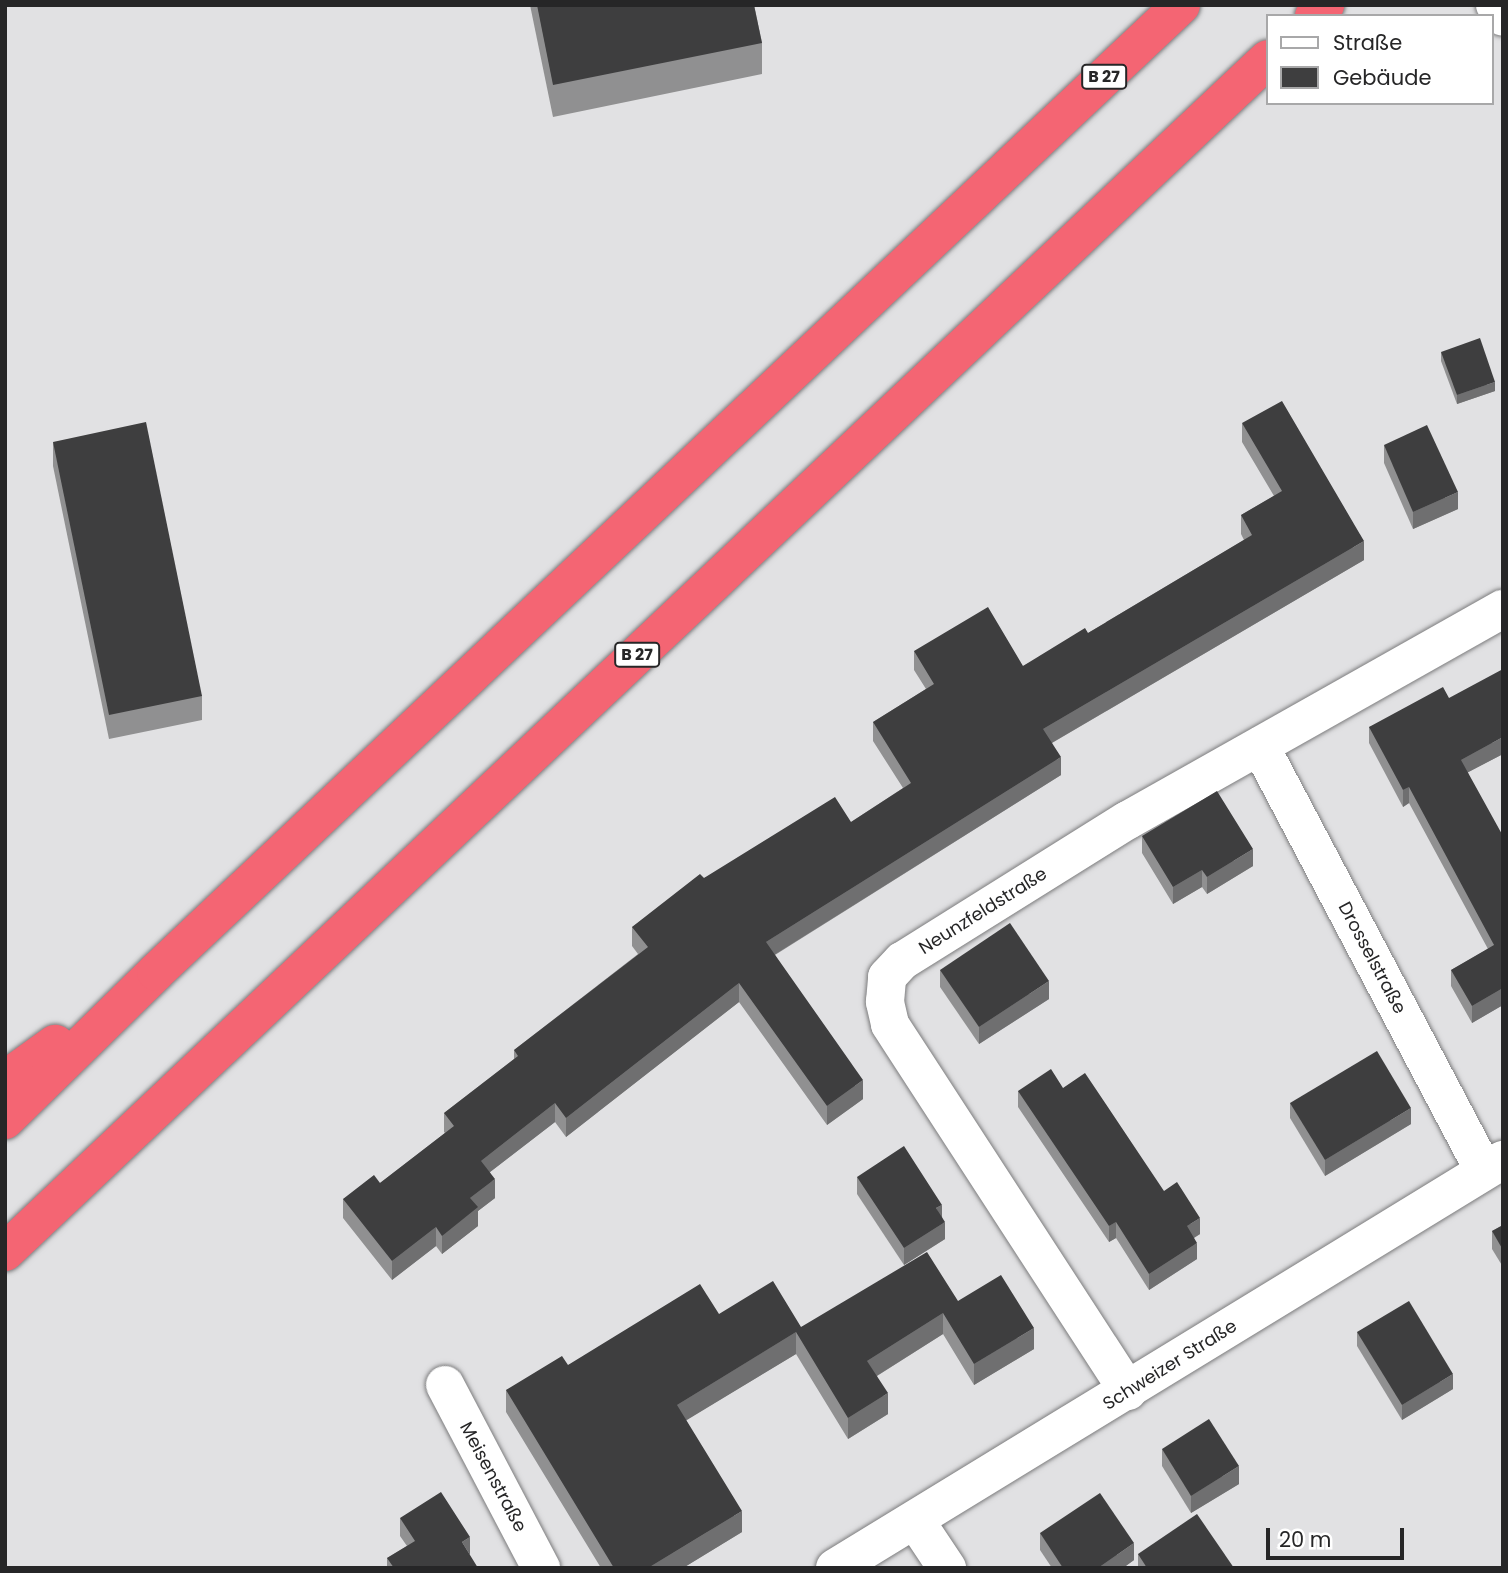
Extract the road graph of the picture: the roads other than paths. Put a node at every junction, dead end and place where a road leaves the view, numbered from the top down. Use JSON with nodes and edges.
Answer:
{"nodes":[{"id":1,"x":1181,"y":5,"type":"edge"},
{"id":2,"x":1266,"y":61,"type":"edge"},
{"id":3,"x":1503,"y":609,"type":"edge"},
{"id":4,"x":1260,"y":746,"type":"junction"},
{"id":5,"x":156,"y":972,"type":"junction"},
{"id":6,"x":5,"y":1080,"type":"edge"},
{"id":7,"x":5,"y":1120,"type":"edge"},
{"id":8,"x":1493,"y":1165,"type":"edge"},
{"id":9,"x":8,"y":1250,"type":"edge"},
{"id":10,"x":445,"y":1385,"type":"dead end"},
{"id":11,"x":1128,"y":1391,"type":"junction"},
{"id":12,"x":915,"y":1520,"type":"junction"},
{"id":13,"x":541,"y":1568,"type":"edge"},
{"id":14,"x":835,"y":1568,"type":"edge"},
{"id":15,"x":947,"y":1568,"type":"edge"}],
"edges":[{"from":1,"to":5,"type":"highway","number":"B 27"},
{"from":2,"to":9,"type":"highway","number":"B 27"},
{"from":3,"to":4,"type":"street","name":"Neunzfeldstraße"},
{"from":4,"to":8,"type":"street","name":"Drosselstraße"},
{"from":4,"to":11,"type":"street","name":"Neunzfeldstraße"},
{"from":5,"to":6,"type":"highway"},
{"from":5,"to":7,"type":"highway","number":"B 27"},
{"from":8,"to":11,"type":"street","name":"Schweizer Straße"},
{"from":10,"to":13,"type":"street","name":"Meisenstraße"},
{"from":11,"to":12,"type":"street","name":"Schweizer Straße"},
{"from":12,"to":14,"type":"street","name":"Schweizer Straße"},
{"from":12,"to":15,"type":"street"}]}
